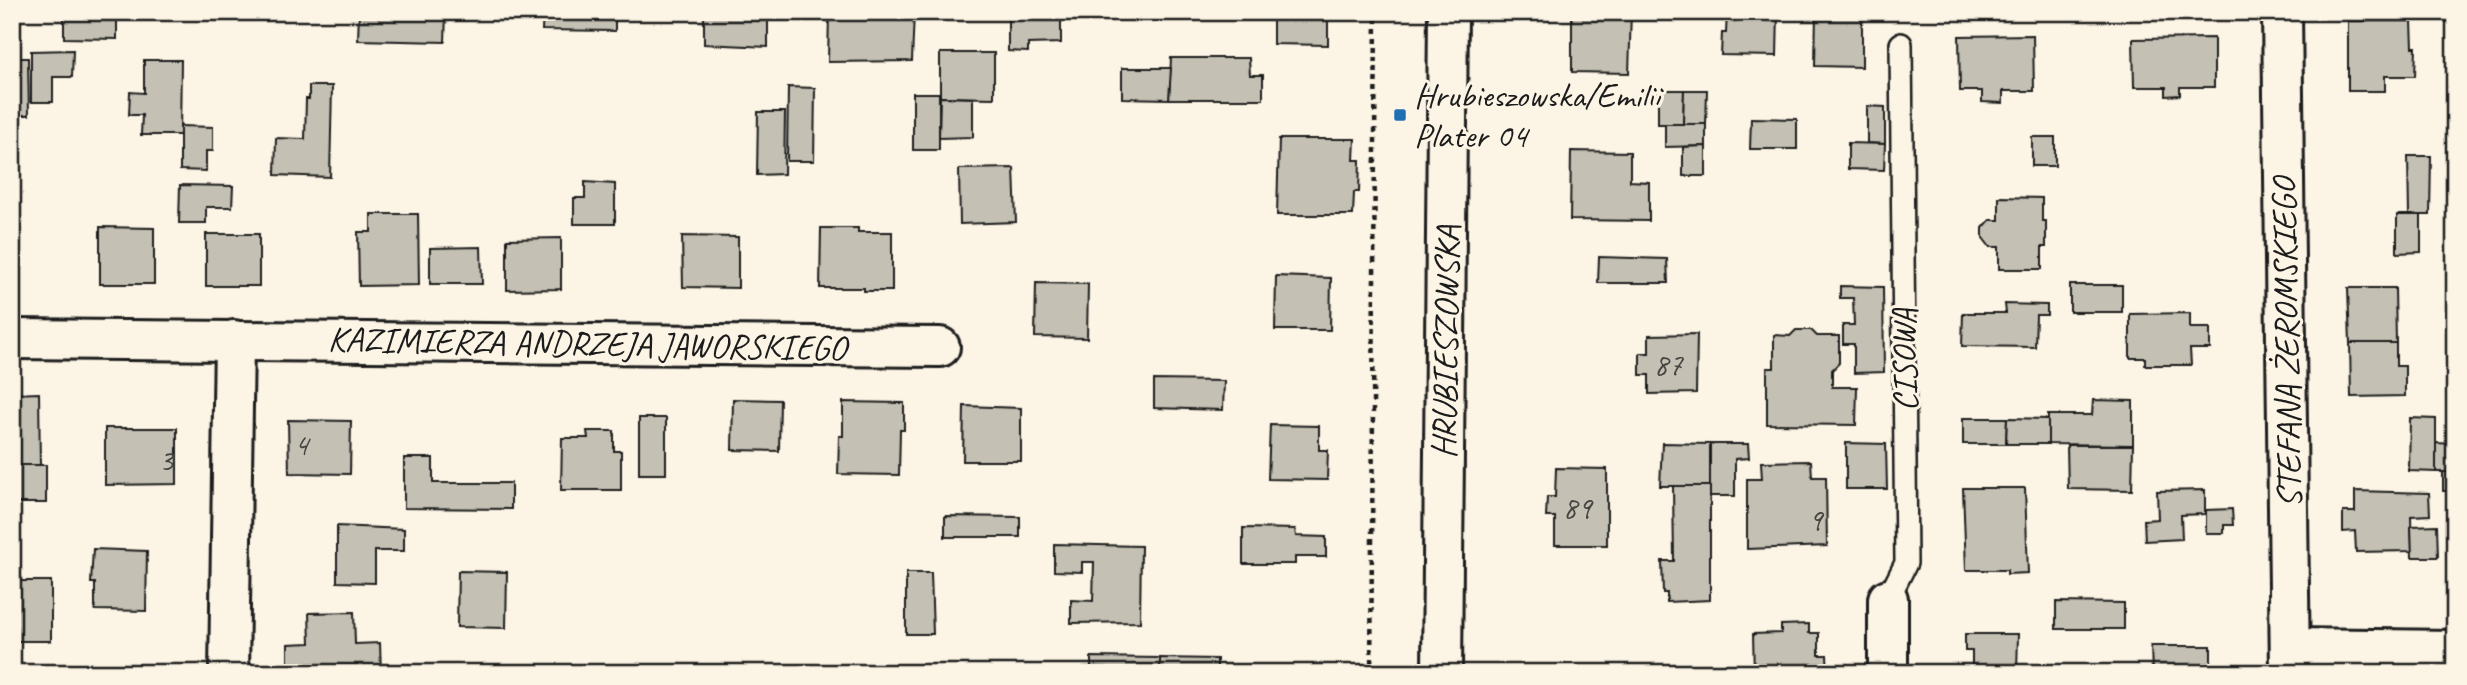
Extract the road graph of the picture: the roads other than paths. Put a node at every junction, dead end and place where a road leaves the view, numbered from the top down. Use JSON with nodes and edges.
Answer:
{"nodes":[{"id":1,"x":1448,"y":12,"type":"edge"},
{"id":2,"x":2282,"y":12,"type":"edge"},
{"id":3,"x":1901,"y":44,"type":"dead end"},
{"id":4,"x":12,"y":339,"type":"edge"},
{"id":5,"x":234,"y":340,"type":"junction"},
{"id":6,"x":940,"y":346,"type":"dead end"},
{"id":7,"x":1888,"y":599,"type":"joint"},
{"id":8,"x":2455,"y":650,"type":"edge"},
{"id":9,"x":2290,"y":660,"type":"edge"},
{"id":10,"x":229,"y":673,"type":"edge"},
{"id":11,"x":1442,"y":673,"type":"edge"},
{"id":12,"x":1888,"y":673,"type":"edge"}],
"edges":[{"from":1,"to":11,"type":"street","name":"HRUBIESZOWSKA"},
{"from":2,"to":9,"type":"street","name":"STEFANA ŻEROMSKIEGO"},
{"from":3,"to":7,"type":"lane","name":"CISOWA"},
{"from":4,"to":5,"type":"street","name":"KAZIMIERZA ANDRZEJA JAWORSKIEGO"},
{"from":5,"to":6,"type":"street","name":"KAZIMIERZA ANDRZEJA JAWORSKIEGO"},
{"from":5,"to":10,"type":"street"},
{"from":7,"to":12,"type":"street","name":"CISOWA"},
{"from":8,"to":9,"type":"street"}]}
